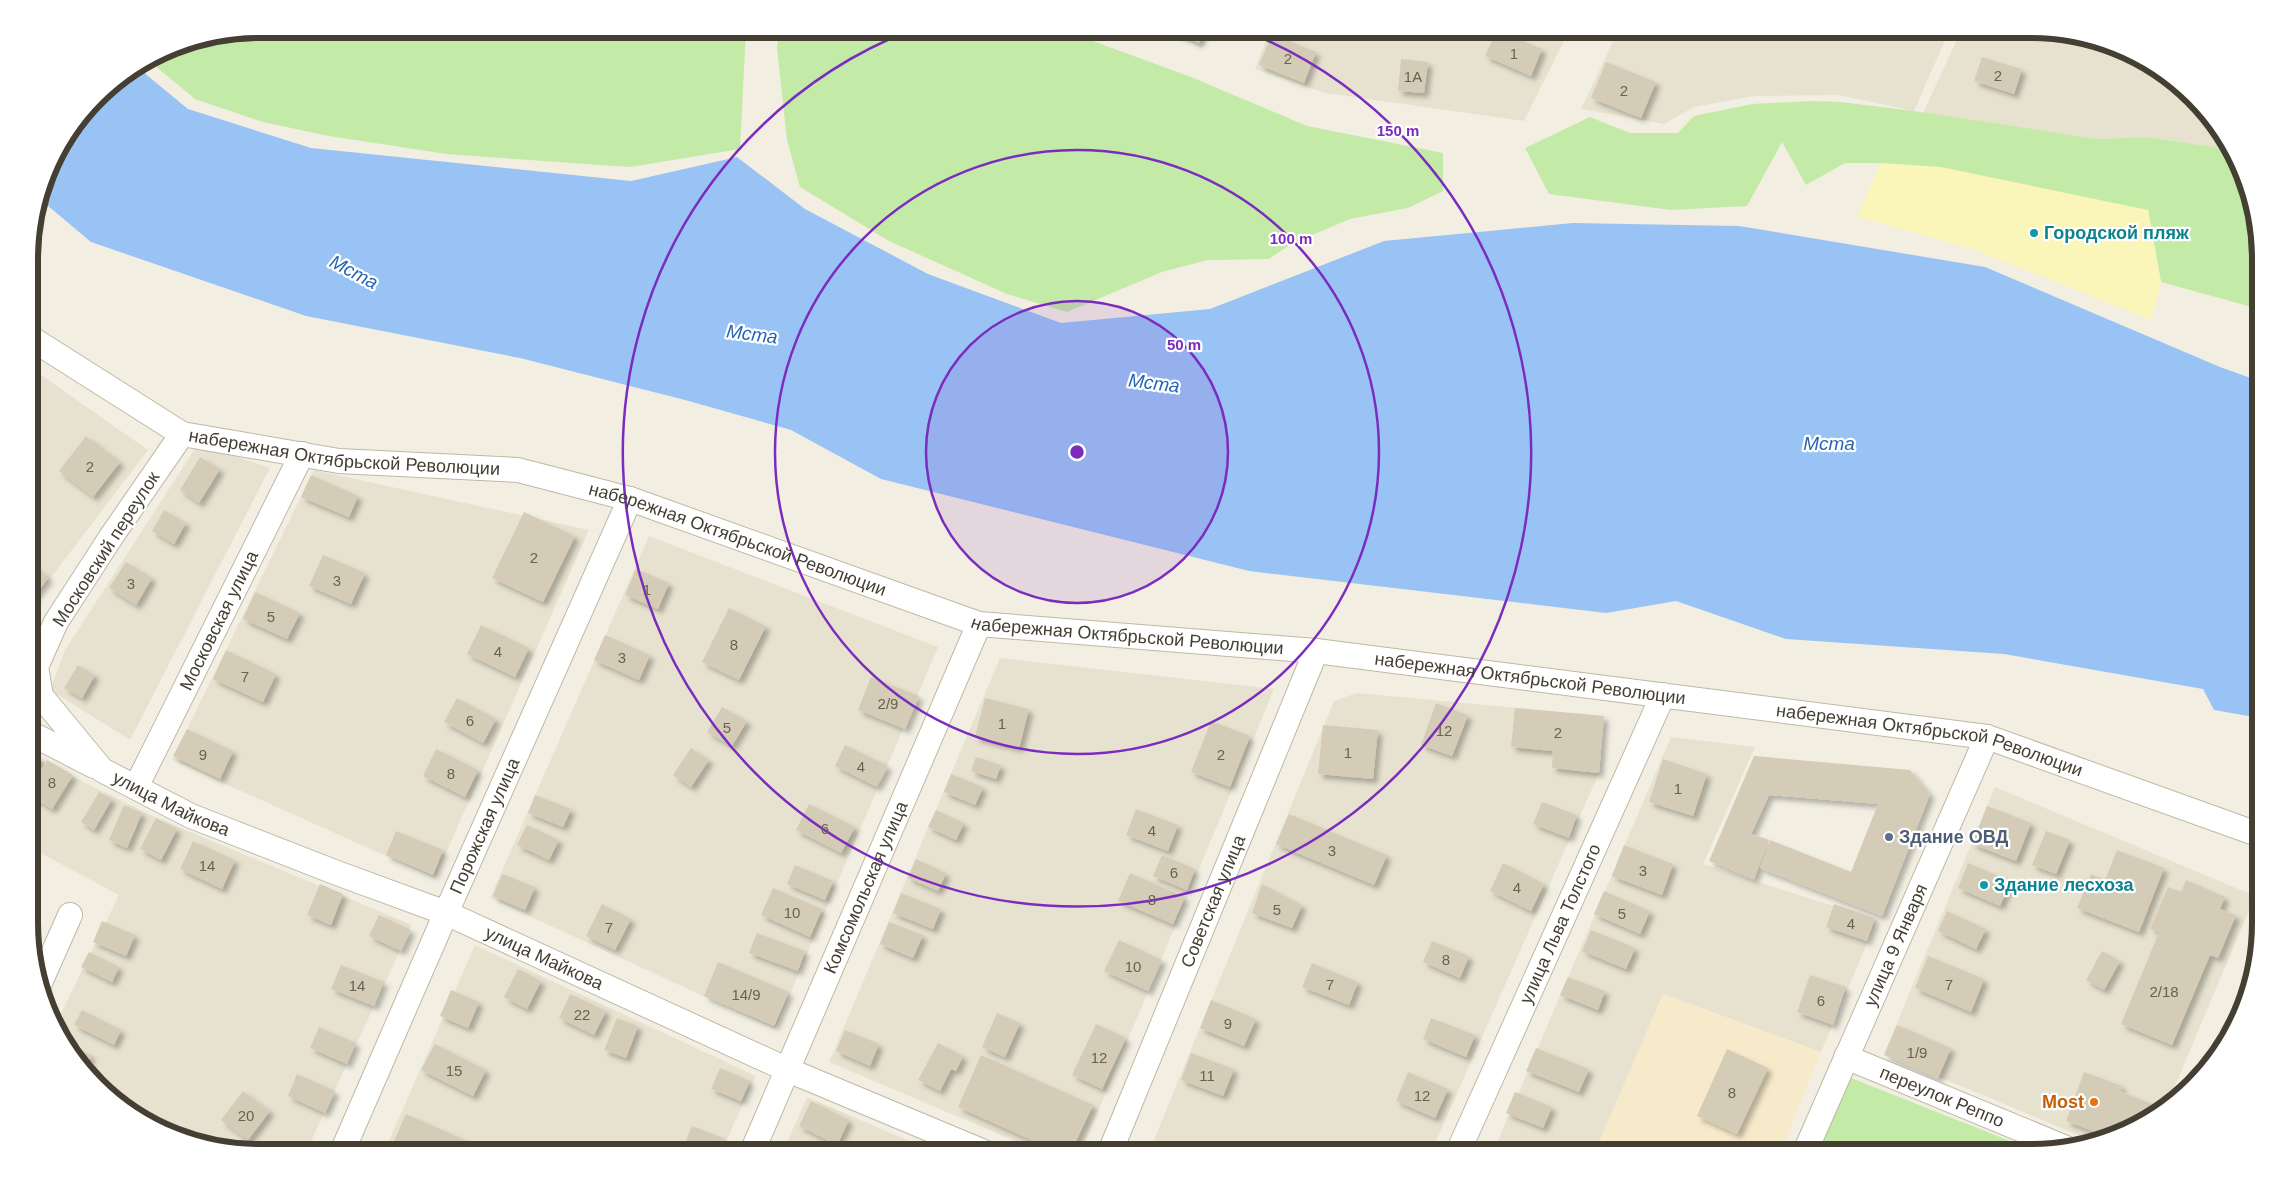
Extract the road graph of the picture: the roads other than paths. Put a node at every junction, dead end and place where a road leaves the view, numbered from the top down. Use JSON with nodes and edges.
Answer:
{"nodes":[{"id":1,"x":38,"y":342,"type":"edge"},
{"id":2,"x":182,"y":434,"type":"junction"},
{"id":3,"x":302,"y":454,"type":"junction"},
{"id":4,"x":630,"y":499,"type":"junction"},
{"id":5,"x":979,"y":624,"type":"junction"},
{"id":6,"x":1316,"y":651,"type":"junction"},
{"id":7,"x":38,"y":662,"type":"edge"},
{"id":8,"x":38,"y":679,"type":"edge"},
{"id":9,"x":1663,"y":695,"type":"junction"},
{"id":10,"x":41,"y":696,"type":"joint"},
{"id":11,"x":38,"y":736,"type":"edge"},
{"id":12,"x":1987,"y":737,"type":"junction"},
{"id":13,"x":102,"y":770,"type":"junction"},
{"id":14,"x":136,"y":788,"type":"junction"},
{"id":15,"x":2252,"y":831,"type":"edge"},
{"id":16,"x":446,"y":912,"type":"junction"},
{"id":17,"x":70,"y":915,"type":"dead end"},
{"id":18,"x":44,"y":974,"type":"edge"},
{"id":19,"x":1846,"y":1057,"type":"junction"},
{"id":20,"x":788,"y":1070,"type":"junction"},
{"id":21,"x":2053,"y":1142,"type":"edge"},
{"id":22,"x":345,"y":1144,"type":"edge"},
{"id":23,"x":756,"y":1144,"type":"edge"},
{"id":24,"x":965,"y":1144,"type":"edge"},
{"id":25,"x":1113,"y":1144,"type":"edge"},
{"id":26,"x":1462,"y":1144,"type":"edge"},
{"id":27,"x":1808,"y":1144,"type":"edge"}],
"edges":[{"from":1,"to":2,"type":"street","name":"набережная Октябрьской Революции"},
{"from":2,"to":3,"type":"street","name":"набережная Октябрьской Революции"},
{"from":2,"to":7,"type":"street","name":"Московский переулок"},
{"from":3,"to":4,"type":"street","name":"набережная Октябрьской Революции"},
{"from":3,"to":14,"type":"street","name":"Московская улица"},
{"from":4,"to":5,"type":"street","name":"набережная Октябрьской Революции"},
{"from":4,"to":16,"type":"street","name":"Порожская улица"},
{"from":5,"to":6,"type":"street","name":"набережная Октябрьской Революции"},
{"from":5,"to":20,"type":"street","name":"Комсомольская улица"},
{"from":6,"to":9,"type":"street","name":"набережная Октябрьской Революции"},
{"from":6,"to":25,"type":"street","name":"Советская улица"},
{"from":8,"to":10,"type":"street","name":"Московский переулок"},
{"from":9,"to":12,"type":"street","name":"набережная Октябрьской Революции"},
{"from":9,"to":26,"type":"street","name":"улица Льва Толстого"},
{"from":10,"to":13,"type":"street","name":"улица Майкова"},
{"from":11,"to":13,"type":"street","name":"улица Майкова"},
{"from":12,"to":15,"type":"street","name":"набережная Октябрьской Революции"},
{"from":12,"to":19,"type":"street","name":"улица 9 Января"},
{"from":13,"to":14,"type":"street","name":"улица Майкова"},
{"from":14,"to":16,"type":"street","name":"улица Майкова"},
{"from":16,"to":20,"type":"street","name":"улица Майкова"},
{"from":16,"to":22,"type":"street","name":"Порожская улица"},
{"from":17,"to":18,"type":"street"},
{"from":19,"to":21,"type":"street","name":"переулок Реппо"},
{"from":19,"to":27,"type":"street","name":"улица 9 Января"},
{"from":20,"to":23,"type":"street","name":"Комсомольская улица"},
{"from":20,"to":24,"type":"street","name":"улица Майкова"}]}
